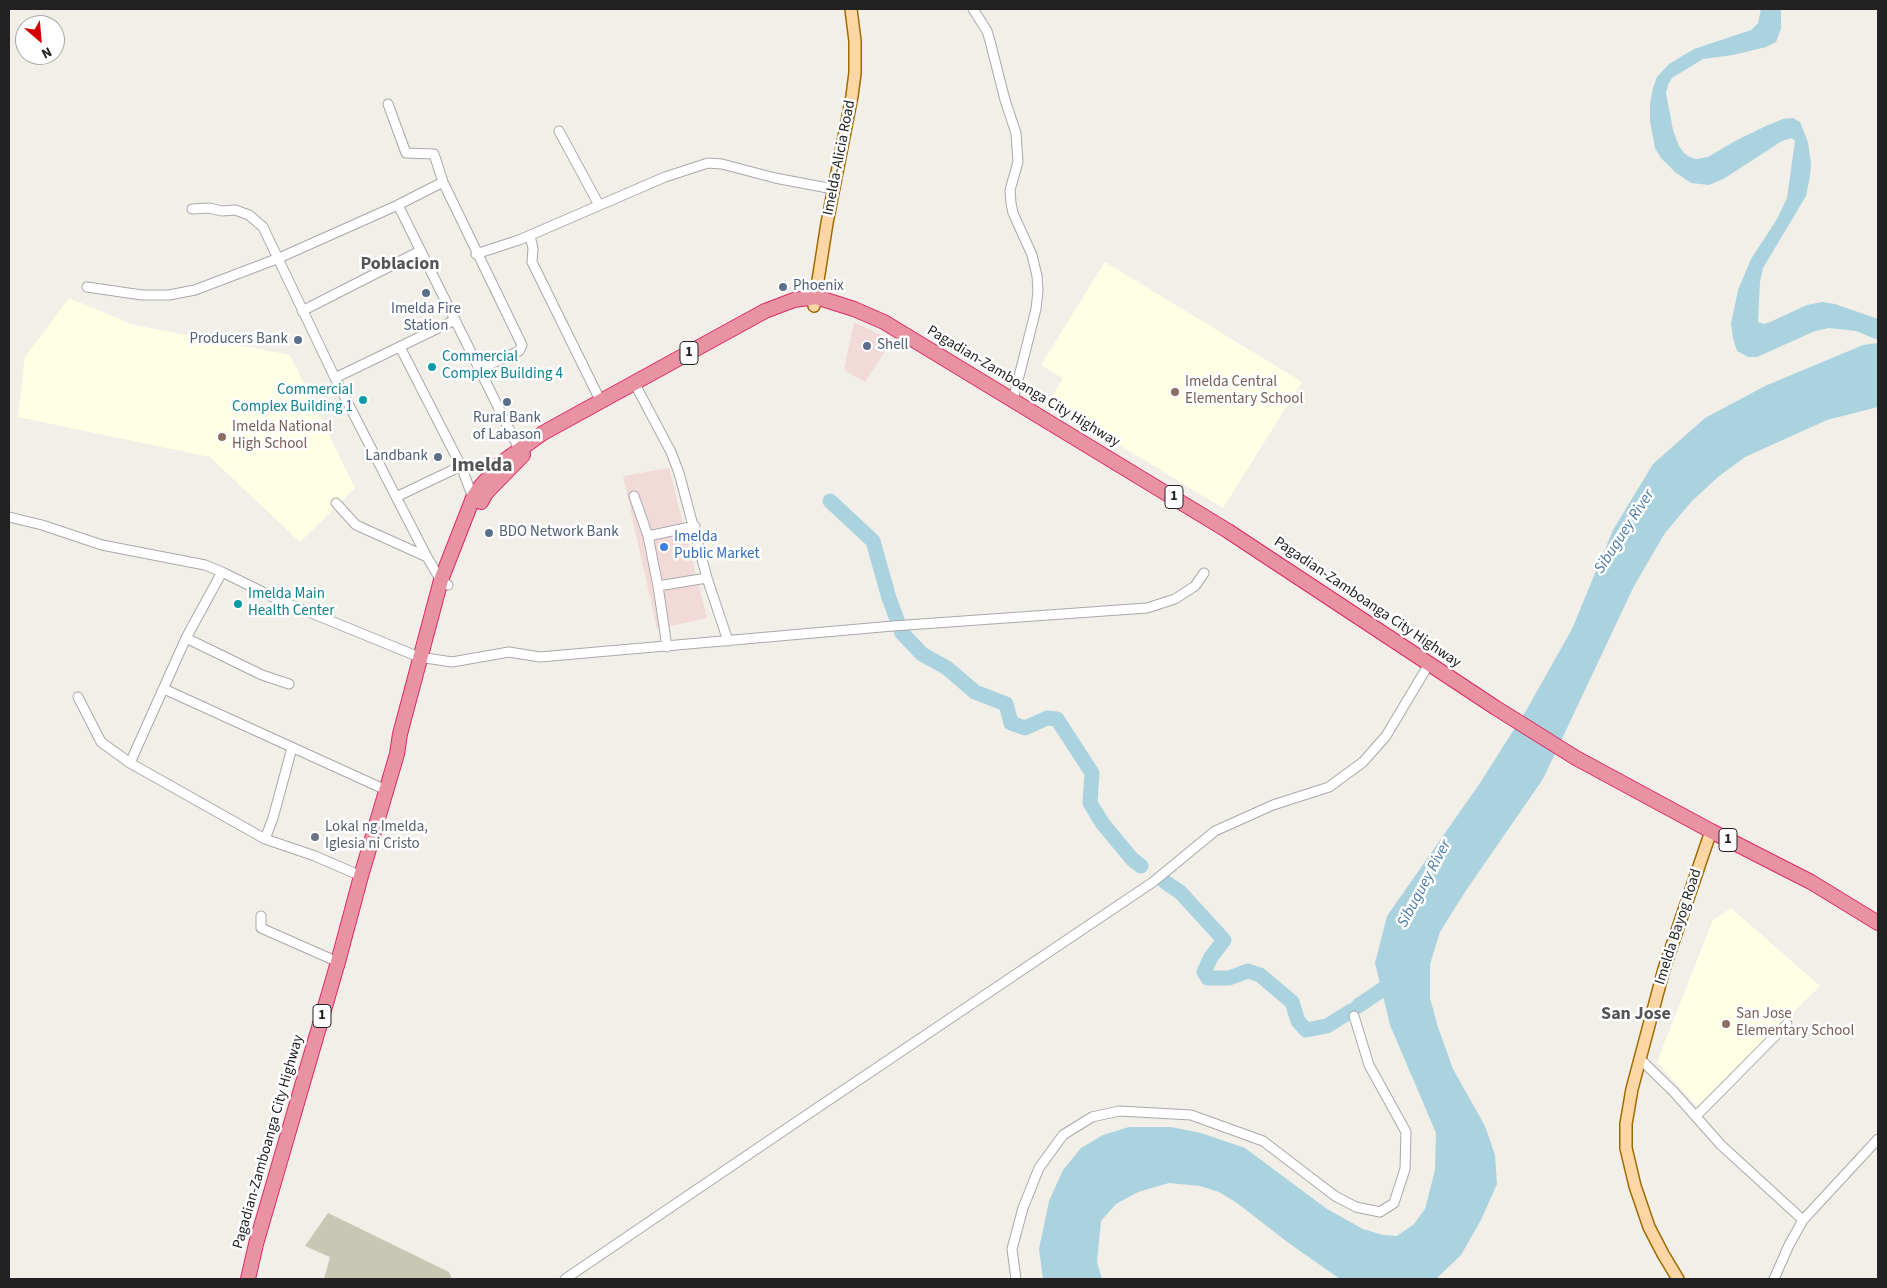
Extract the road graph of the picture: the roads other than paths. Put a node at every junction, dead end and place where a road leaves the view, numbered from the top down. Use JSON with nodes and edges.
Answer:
{"nodes":[{"id":1,"x":850,"y":9,"type":"edge"},
{"id":2,"x":972,"y":9,"type":"edge"},
{"id":3,"x":388,"y":104,"type":"dead end"},
{"id":4,"x":559,"y":131,"type":"dead end"},
{"id":5,"x":443,"y":182,"type":"junction"},
{"id":6,"x":834,"y":189,"type":"junction"},
{"id":7,"x":398,"y":205,"type":"junction"},
{"id":8,"x":599,"y":205,"type":"junction"},
{"id":9,"x":192,"y":209,"type":"dead end"},
{"id":10,"x":529,"y":236,"type":"junction"},
{"id":11,"x":420,"y":251,"type":"junction"},
{"id":12,"x":476,"y":254,"type":"junction"},
{"id":13,"x":279,"y":258,"type":"junction"},
{"id":14,"x":87,"y":287,"type":"dead end"},
{"id":15,"x":815,"y":302,"type":"junction"},
{"id":16,"x":302,"y":311,"type":"junction"},
{"id":17,"x":454,"y":320,"type":"junction"},
{"id":18,"x":400,"y":347,"type":"junction"},
{"id":19,"x":480,"y":370,"type":"junction"},
{"id":20,"x":335,"y":378,"type":"junction"},
{"id":21,"x":637,"y":388,"type":"junction"},
{"id":22,"x":1013,"y":400,"type":"junction"},
{"id":23,"x":601,"y":402,"type":"junction"},
{"id":24,"x":521,"y":453,"type":"junction"},
{"id":25,"x":460,"y":466,"type":"junction"},
{"id":26,"x":634,"y":496,"type":"dead end"},
{"id":27,"x":396,"y":497,"type":"junction"},
{"id":28,"x":473,"y":498,"type":"junction"},
{"id":29,"x":336,"y":503,"type":"dead end"},
{"id":30,"x":9,"y":517,"type":"edge"},
{"id":31,"x":694,"y":526,"type":"junction"},
{"id":32,"x":648,"y":536,"type":"junction"},
{"id":33,"x":426,"y":557,"type":"junction"},
{"id":34,"x":222,"y":572,"type":"junction"},
{"id":35,"x":1204,"y":573,"type":"dead end"},
{"id":36,"x":707,"y":578,"type":"junction"},
{"id":37,"x":444,"y":582,"type":"junction"},
{"id":38,"x":658,"y":586,"type":"junction"},
{"id":39,"x":186,"y":638,"type":"junction"},
{"id":40,"x":728,"y":641,"type":"junction"},
{"id":41,"x":667,"y":647,"type":"junction"},
{"id":42,"x":423,"y":658,"type":"junction"},
{"id":43,"x":1429,"y":664,"type":"junction"},
{"id":44,"x":289,"y":684,"type":"dead end"},
{"id":45,"x":164,"y":689,"type":"junction"},
{"id":46,"x":78,"y":697,"type":"dead end"},
{"id":47,"x":292,"y":748,"type":"junction"},
{"id":48,"x":130,"y":763,"type":"junction"},
{"id":49,"x":386,"y":790,"type":"junction"},
{"id":50,"x":1711,"y":831,"type":"junction"},
{"id":51,"x":266,"y":839,"type":"junction"},
{"id":52,"x":361,"y":876,"type":"junction"},
{"id":53,"x":262,"y":916,"type":"dead end"},
{"id":54,"x":1878,"y":923,"type":"edge"},
{"id":55,"x":338,"y":962,"type":"junction"},
{"id":56,"x":1354,"y":1016,"type":"dead end"},
{"id":57,"x":1787,"y":1024,"type":"dead end"},
{"id":58,"x":1640,"y":1059,"type":"junction"},
{"id":59,"x":1696,"y":1116,"type":"junction"},
{"id":60,"x":1878,"y":1139,"type":"edge"},
{"id":61,"x":1802,"y":1220,"type":"junction"},
{"id":62,"x":248,"y":1279,"type":"edge"},
{"id":63,"x":565,"y":1279,"type":"edge"},
{"id":64,"x":1016,"y":1279,"type":"edge"},
{"id":65,"x":1678,"y":1279,"type":"edge"},
{"id":66,"x":1774,"y":1279,"type":"edge"}],
"edges":[{"from":1,"to":6,"type":"main road","name":"Imelda-Alicia Road"},
{"from":2,"to":22,"type":"street"},
{"from":3,"to":5,"type":"street"},
{"from":4,"to":8,"type":"street"},
{"from":5,"to":7,"type":"street"},
{"from":5,"to":12,"type":"street"},
{"from":6,"to":8,"type":"street"},
{"from":6,"to":15,"type":"main road","name":"Imelda-Alicia Road"},
{"from":7,"to":11,"type":"street"},
{"from":7,"to":13,"type":"street"},
{"from":8,"to":10,"type":"street"},
{"from":9,"to":13,"type":"street"},
{"from":10,"to":12,"type":"street"},
{"from":10,"to":23,"type":"street"},
{"from":11,"to":16,"type":"street"},
{"from":11,"to":17,"type":"street"},
{"from":12,"to":19,"type":"street"},
{"from":13,"to":14,"type":"street"},
{"from":13,"to":16,"type":"street"},
{"from":15,"to":21,"type":"highway","name":"Pagadian-Zamboanga City Highway","number":"1"},
{"from":15,"to":22,"type":"highway","name":"Pagadian-Zamboanga City Highway","number":"1"},
{"from":15,"to":23,"type":"highway","name":"Pagadian-Zamboanga City Highway","number":"1"},
{"from":16,"to":20,"type":"street"},
{"from":17,"to":18,"type":"street"},
{"from":17,"to":19,"type":"street"},
{"from":18,"to":20,"type":"street"},
{"from":18,"to":25,"type":"street"},
{"from":19,"to":24,"type":"street"},
{"from":20,"to":27,"type":"street"},
{"from":21,"to":24,"type":"highway","name":"Pagadian-Zamboanga City Highway","number":"1"},
{"from":21,"to":31,"type":"street"},
{"from":22,"to":43,"type":"highway","name":"Pagadian-Zamboanga City Highway","number":"1"},
{"from":23,"to":24,"type":"highway","name":"Pagadian-Zamboanga City Highway","number":"1"},
{"from":24,"to":28,"type":"highway","name":"Pagadian-Zamboanga City Highway","number":"1"},
{"from":24,"to":37,"type":"highway","name":"Pagadian-Zamboanga City Highway","number":"1"},
{"from":25,"to":27,"type":"street"},
{"from":25,"to":28,"type":"street"},
{"from":26,"to":32,"type":"street"},
{"from":27,"to":33,"type":"street"},
{"from":28,"to":37,"type":"highway","name":"Pagadian-Zamboanga City Highway","number":"1"},
{"from":29,"to":33,"type":"street"},
{"from":30,"to":34,"type":"street"},
{"from":31,"to":32,"type":"street"},
{"from":31,"to":36,"type":"street"},
{"from":32,"to":38,"type":"street"},
{"from":33,"to":37,"type":"street"},
{"from":34,"to":39,"type":"street"},
{"from":34,"to":42,"type":"street"},
{"from":35,"to":40,"type":"street"},
{"from":36,"to":38,"type":"street"},
{"from":36,"to":40,"type":"street"},
{"from":37,"to":42,"type":"highway","name":"Pagadian-Zamboanga City Highway","number":"1"},
{"from":38,"to":41,"type":"street"},
{"from":39,"to":44,"type":"street"},
{"from":39,"to":45,"type":"street"},
{"from":40,"to":41,"type":"street"},
{"from":41,"to":42,"type":"street"},
{"from":42,"to":49,"type":"highway","name":"Pagadian-Zamboanga City Highway","number":"1"},
{"from":43,"to":50,"type":"highway","name":"Pagadian-Zamboanga City Highway","number":"1"},
{"from":43,"to":63,"type":"street"},
{"from":45,"to":47,"type":"street"},
{"from":45,"to":48,"type":"street"},
{"from":46,"to":48,"type":"street"},
{"from":47,"to":49,"type":"street"},
{"from":47,"to":51,"type":"street"},
{"from":48,"to":51,"type":"street"},
{"from":49,"to":52,"type":"highway","name":"Pagadian-Zamboanga City Highway","number":"1"},
{"from":50,"to":54,"type":"highway","name":"Pagadian-Zamboanga City Highway","number":"1"},
{"from":50,"to":58,"type":"main road","name":"Imelda Bayog Road"},
{"from":51,"to":52,"type":"street"},
{"from":52,"to":55,"type":"highway","name":"Pagadian-Zamboanga City Highway","number":"1"},
{"from":53,"to":55,"type":"street"},
{"from":55,"to":62,"type":"highway","name":"Pagadian-Zamboanga City Highway","number":"1"},
{"from":56,"to":64,"type":"street"},
{"from":57,"to":59,"type":"street"},
{"from":58,"to":59,"type":"street"},
{"from":58,"to":65,"type":"main road","name":"Imelda Bayog Road"},
{"from":59,"to":61,"type":"street"},
{"from":60,"to":61,"type":"street"},
{"from":61,"to":66,"type":"street"}]}
